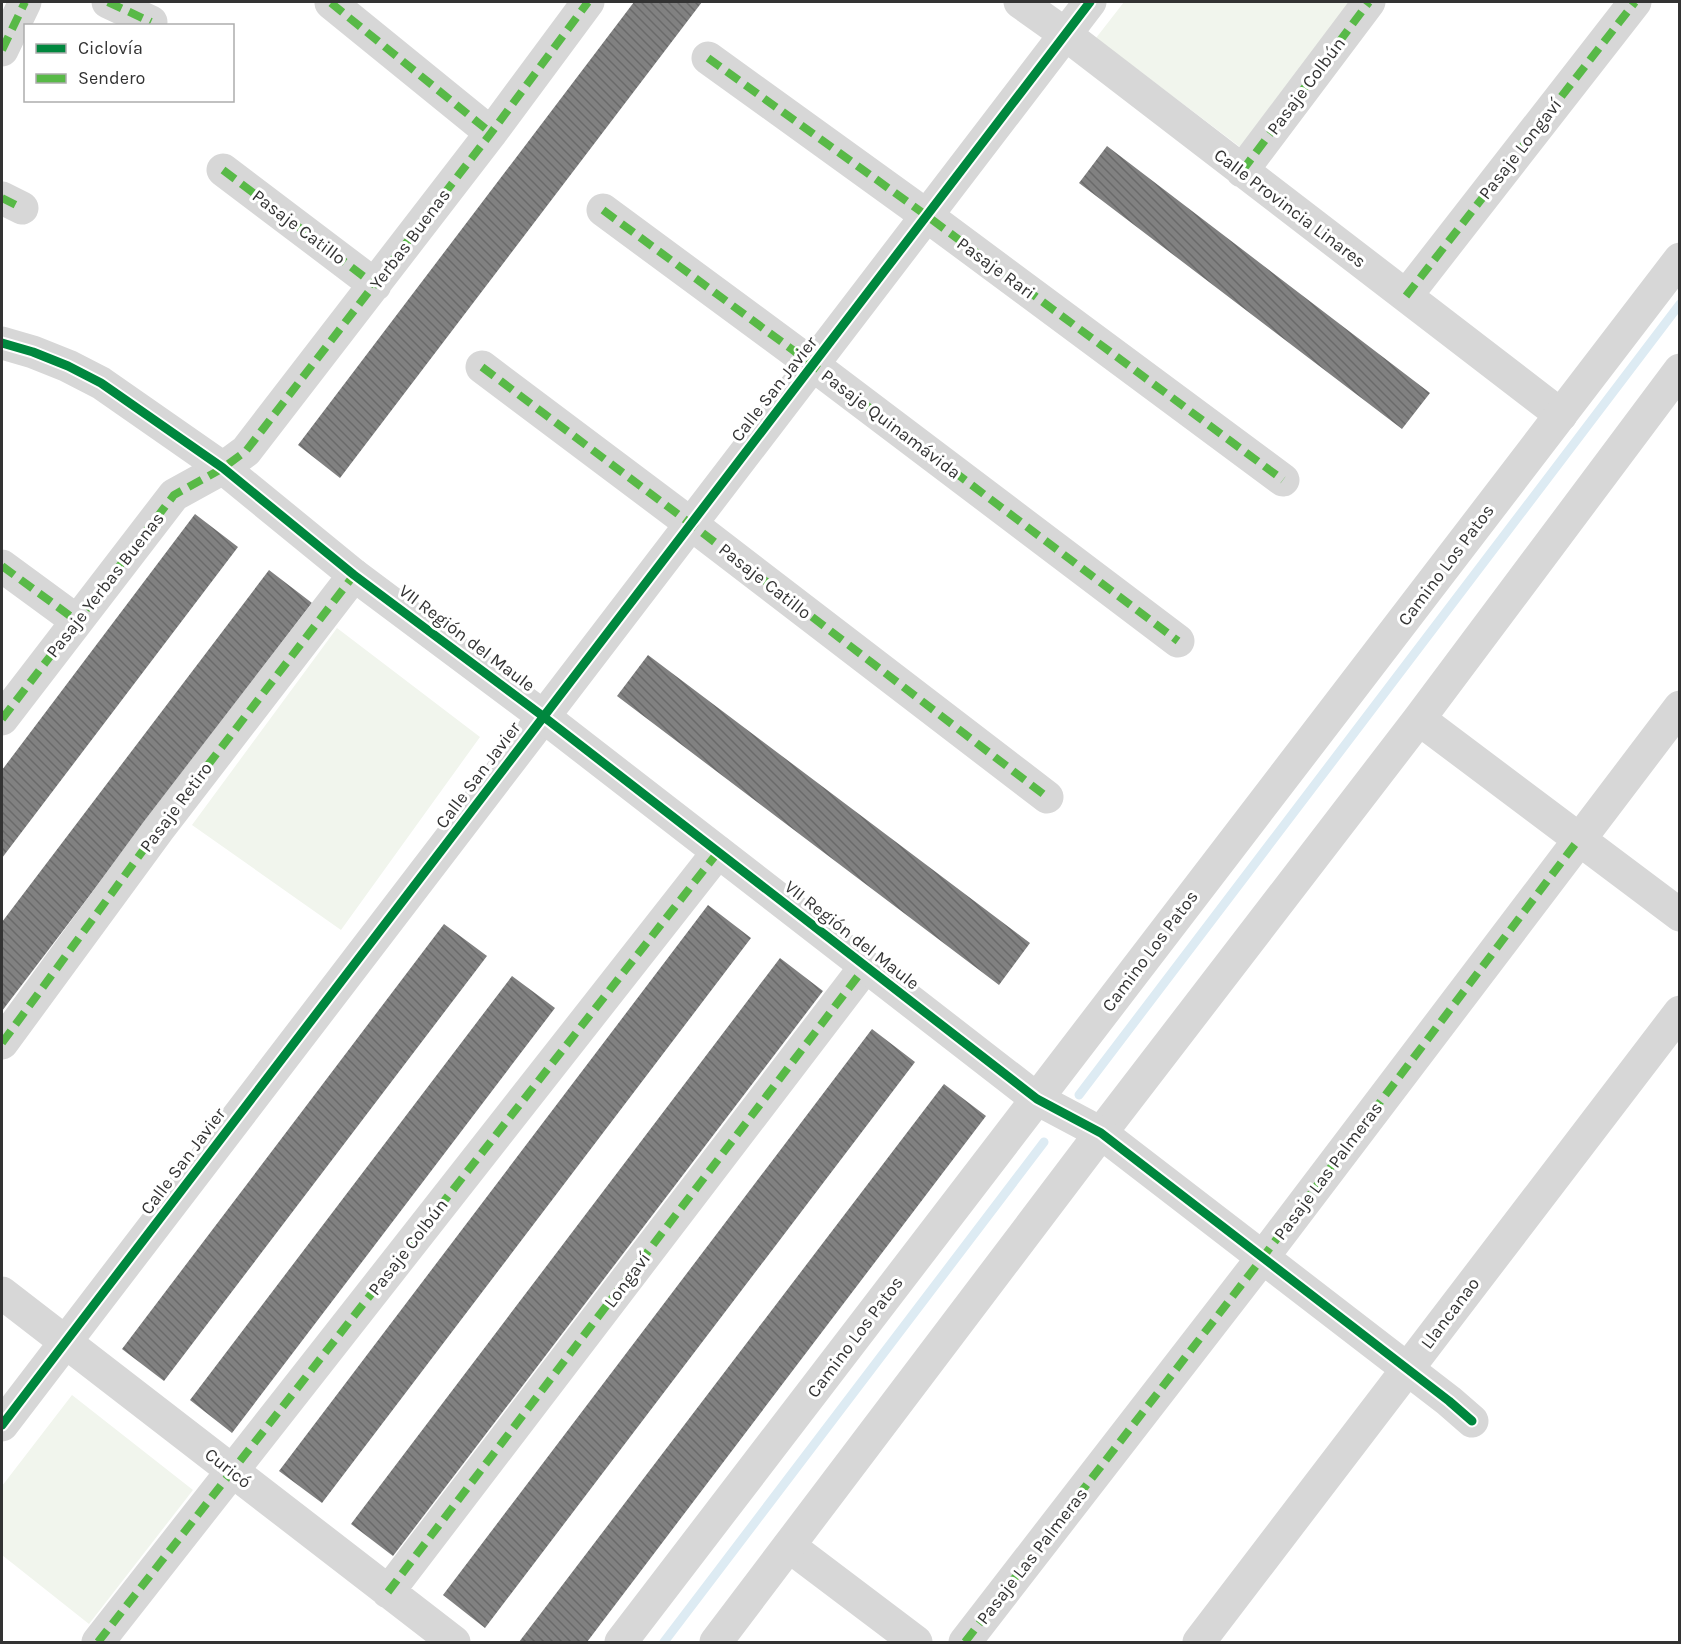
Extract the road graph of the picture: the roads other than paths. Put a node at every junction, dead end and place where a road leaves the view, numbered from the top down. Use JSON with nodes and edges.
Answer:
{"nodes":[{"id":1,"x":25,"y":2,"type":"edge"},
{"id":2,"x":108,"y":2,"type":"edge"},
{"id":3,"x":588,"y":2,"type":"edge"},
{"id":4,"x":1020,"y":2,"type":"edge"},
{"id":5,"x":1090,"y":2,"type":"edge"},
{"id":6,"x":1370,"y":2,"type":"edge"},
{"id":7,"x":1635,"y":2,"type":"edge"},
{"id":8,"x":331,"y":3,"type":"edge"},
{"id":9,"x":152,"y":22,"type":"dead end"},
{"id":10,"x":1065,"y":34,"type":"junction"},
{"id":11,"x":2,"y":50,"type":"edge"},
{"id":12,"x":708,"y":58,"type":"dead end"},
{"id":13,"x":491,"y":133,"type":"junction"},
{"id":14,"x":223,"y":170,"type":"dead end"},
{"id":15,"x":1242,"y":171,"type":"junction"},
{"id":16,"x":603,"y":210,"type":"dead end"},
{"id":17,"x":927,"y":216,"type":"junction"},
{"id":18,"x":1680,"y":259,"type":"edge"},
{"id":19,"x":375,"y":285,"type":"junction"},
{"id":20,"x":1406,"y":296,"type":"junction"},
{"id":21,"x":2,"y":343,"type":"edge"},
{"id":22,"x":813,"y":365,"type":"junction"},
{"id":23,"x":482,"y":367,"type":"dead end"},
{"id":24,"x":1680,"y":370,"type":"edge"},
{"id":25,"x":1561,"y":415,"type":"junction"},
{"id":26,"x":223,"y":468,"type":"junction"},
{"id":27,"x":1283,"y":480,"type":"dead end"},
{"id":28,"x":691,"y":524,"type":"junction"},
{"id":29,"x":2,"y":566,"type":"edge"},
{"id":30,"x":354,"y":575,"type":"junction"},
{"id":31,"x":77,"y":621,"type":"junction"},
{"id":32,"x":1178,"y":641,"type":"dead end"},
{"id":33,"x":1680,"y":707,"type":"edge"},
{"id":34,"x":544,"y":717,"type":"junction"},
{"id":35,"x":2,"y":719,"type":"edge"},
{"id":36,"x":1419,"y":719,"type":"junction"},
{"id":37,"x":1047,"y":797,"type":"dead end"},
{"id":38,"x":1579,"y":839,"type":"junction"},
{"id":39,"x":718,"y":852,"type":"junction"},
{"id":40,"x":1680,"y":915,"type":"edge"},
{"id":41,"x":866,"y":968,"type":"junction"},
{"id":42,"x":1680,"y":1012,"type":"edge"},
{"id":43,"x":2,"y":1042,"type":"edge"},
{"id":44,"x":1037,"y":1099,"type":"junction"},
{"id":45,"x":1101,"y":1133,"type":"junction"},
{"id":46,"x":1263,"y":1257,"type":"junction"},
{"id":47,"x":2,"y":1293,"type":"edge"},
{"id":48,"x":65,"y":1342,"type":"junction"},
{"id":49,"x":1407,"y":1368,"type":"junction"},
{"id":50,"x":1472,"y":1421,"type":"dead end"},
{"id":51,"x":2,"y":1425,"type":"edge"},
{"id":52,"x":233,"y":1471,"type":"junction"},
{"id":53,"x":789,"y":1546,"type":"junction"},
{"id":54,"x":388,"y":1592,"type":"junction"},
{"id":55,"x":98,"y":1642,"type":"edge"},
{"id":56,"x":454,"y":1642,"type":"edge"},
{"id":57,"x":621,"y":1642,"type":"edge"},
{"id":58,"x":716,"y":1642,"type":"edge"},
{"id":59,"x":916,"y":1642,"type":"edge"},
{"id":60,"x":965,"y":1642,"type":"edge"},
{"id":61,"x":1199,"y":1642,"type":"edge"}],
"edges":[{"from":1,"to":11,"type":"street"},
{"from":2,"to":9,"type":"street"},
{"from":3,"to":13,"type":"street","name":"Yerbas Buenas"},
{"from":4,"to":10,"type":"street","name":"Calle Provincia Linares"},
{"from":5,"to":10,"type":"street","name":"Calle San Javier"},
{"from":6,"to":15,"type":"street","name":"Pasaje Colbún"},
{"from":7,"to":20,"type":"street","name":"Pasaje Longaví"},
{"from":8,"to":13,"type":"street"},
{"from":10,"to":15,"type":"street","name":"Calle Provincia Linares"},
{"from":10,"to":17,"type":"street","name":"Calle San Javier"},
{"from":12,"to":17,"type":"street","name":"Pasaje Rari"},
{"from":13,"to":19,"type":"street","name":"Yerbas Buenas"},
{"from":14,"to":19,"type":"street","name":"Pasaje Catillo"},
{"from":15,"to":20,"type":"street","name":"Calle Provincia Linares"},
{"from":16,"to":22,"type":"street","name":"Pasaje Quinamávida"},
{"from":17,"to":22,"type":"street","name":"Calle San Javier"},
{"from":17,"to":27,"type":"street","name":"Pasaje Rari"},
{"from":18,"to":25,"type":"street","name":"Camino Los Patos"},
{"from":19,"to":26,"type":"street","name":"Yerbas Buenas"},
{"from":20,"to":25,"type":"street","name":"Calle Provincia Linares"},
{"from":21,"to":26,"type":"street","name":"VII Región del Maule"},
{"from":22,"to":28,"type":"street","name":"Calle San Javier"},
{"from":22,"to":32,"type":"street","name":"Pasaje Quinamávida"},
{"from":23,"to":28,"type":"street","name":"Pasaje Catillo"},
{"from":24,"to":36,"type":"street"},
{"from":25,"to":44,"type":"street","name":"Camino Los Patos"},
{"from":26,"to":30,"type":"street","name":"VII Región del Maule"},
{"from":26,"to":31,"type":"street","name":"Pasaje Yerbas Buenas"},
{"from":28,"to":34,"type":"street","name":"Calle San Javier"},
{"from":28,"to":37,"type":"street","name":"Pasaje Catillo"},
{"from":29,"to":31,"type":"street"},
{"from":30,"to":34,"type":"street","name":"VII Región del Maule"},
{"from":30,"to":43,"type":"street","name":"Pasaje Retiro"},
{"from":31,"to":35,"type":"street","name":"Pasaje Yerbas Buenas"},
{"from":33,"to":38,"type":"street","name":"Pasaje Las Palmeras"},
{"from":34,"to":39,"type":"street","name":"VII Región del Maule"},
{"from":34,"to":48,"type":"street","name":"Calle San Javier"},
{"from":36,"to":38,"type":"street"},
{"from":36,"to":45,"type":"street"},
{"from":38,"to":40,"type":"street"},
{"from":38,"to":46,"type":"street","name":"Pasaje Las Palmeras"},
{"from":39,"to":41,"type":"street","name":"VII Región del Maule"},
{"from":39,"to":52,"type":"street","name":"Pasaje Colbún"},
{"from":41,"to":44,"type":"street","name":"VII Región del Maule"},
{"from":41,"to":54,"type":"street","name":"Longaví"},
{"from":42,"to":49,"type":"street","name":"Llancanao"},
{"from":44,"to":45,"type":"street","name":"VII Región del Maule"},
{"from":44,"to":57,"type":"street","name":"Camino Los Patos"},
{"from":45,"to":46,"type":"street","name":"VII Región del Maule"},
{"from":45,"to":53,"type":"street"},
{"from":46,"to":49,"type":"street","name":"VII Región del Maule"},
{"from":46,"to":60,"type":"street","name":"Pasaje Las Palmeras"},
{"from":47,"to":48,"type":"street","name":"Curicó"},
{"from":48,"to":51,"type":"street","name":"Calle San Javier"},
{"from":48,"to":52,"type":"street","name":"Curicó"},
{"from":49,"to":50,"type":"street","name":"VII Región del Maule"},
{"from":49,"to":61,"type":"street","name":"Llancanao"},
{"from":52,"to":54,"type":"street","name":"Curicó"},
{"from":52,"to":55,"type":"street","name":"Pasaje Colbún"},
{"from":53,"to":58,"type":"street"},
{"from":53,"to":59,"type":"street"},
{"from":54,"to":56,"type":"street","name":"Curicó"}]}
